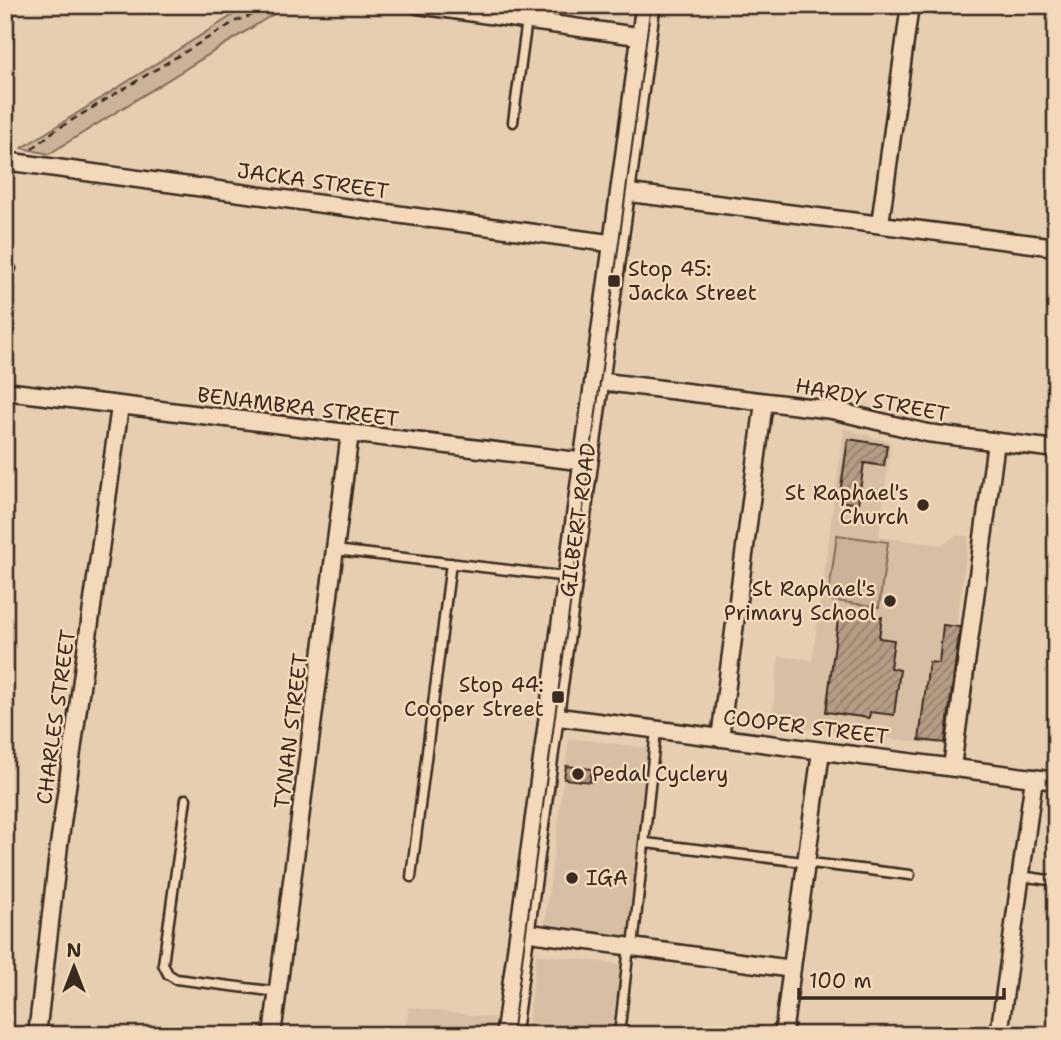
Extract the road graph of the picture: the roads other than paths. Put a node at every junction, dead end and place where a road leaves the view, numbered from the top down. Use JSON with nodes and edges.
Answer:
{"nodes":[{"id":1,"x":418,"y":5,"type":"edge"},
{"id":2,"x":648,"y":5,"type":"edge"},
{"id":3,"x":910,"y":5,"type":"edge"},
{"id":4,"x":528,"y":12,"type":"edge"},
{"id":5,"x":644,"y":37,"type":"junction"},
{"id":6,"x":513,"y":121,"type":"dead end"},
{"id":7,"x":5,"y":161,"type":"edge"},
{"id":8,"x":622,"y":192,"type":"junction"},
{"id":9,"x":880,"y":224,"type":"junction"},
{"id":10,"x":616,"y":244,"type":"junction"},
{"id":11,"x":1056,"y":247,"type":"edge"},
{"id":12,"x":597,"y":381,"type":"junction"},
{"id":13,"x":5,"y":391,"type":"edge"},
{"id":14,"x":764,"y":402,"type":"junction"},
{"id":15,"x":120,"y":406,"type":"junction"},
{"id":16,"x":350,"y":433,"type":"junction"},
{"id":17,"x":996,"y":442,"type":"junction"},
{"id":18,"x":1056,"y":449,"type":"edge"},
{"id":19,"x":586,"y":462,"type":"junction"},
{"id":20,"x":335,"y":550,"type":"junction"},
{"id":21,"x":451,"y":563,"type":"junction"},
{"id":22,"x":570,"y":578,"type":"junction"},
{"id":23,"x":551,"y":716,"type":"junction"},
{"id":24,"x":656,"y":730,"type":"junction"},
{"id":25,"x":720,"y":738,"type":"junction"},
{"id":26,"x":821,"y":751,"type":"junction"},
{"id":27,"x":952,"y":767,"type":"junction"},
{"id":28,"x":1034,"y":778,"type":"junction"},
{"id":29,"x":1056,"y":780,"type":"edge"},
{"id":30,"x":186,"y":799,"type":"dead end"},
{"id":31,"x":646,"y":843,"type":"junction"},
{"id":32,"x":805,"y":863,"type":"junction"},
{"id":33,"x":910,"y":875,"type":"dead end"},
{"id":34,"x":1020,"y":876,"type":"junction"},
{"id":35,"x":411,"y":877,"type":"dead end"},
{"id":36,"x":1056,"y":881,"type":"edge"},
{"id":37,"x":523,"y":932,"type":"junction"},
{"id":38,"x":631,"y":947,"type":"junction"},
{"id":39,"x":792,"y":969,"type":"junction"},
{"id":40,"x":278,"y":992,"type":"junction"},
{"id":41,"x":37,"y":1035,"type":"edge"},
{"id":42,"x":272,"y":1035,"type":"edge"},
{"id":43,"x":508,"y":1035,"type":"edge"},
{"id":44,"x":619,"y":1035,"type":"edge"},
{"id":45,"x":783,"y":1035,"type":"edge"},
{"id":46,"x":999,"y":1035,"type":"edge"}],
"edges":[{"from":1,"to":4,"type":"street"},
{"from":2,"to":5,"type":"street","name":"GILBERT ROAD"},
{"from":3,"to":9,"type":"street"},
{"from":4,"to":5,"type":"street"},
{"from":4,"to":6,"type":"lane"},
{"from":5,"to":8,"type":"street","name":"GILBERT ROAD"},
{"from":7,"to":10,"type":"street","name":"JACKA STREET"},
{"from":8,"to":9,"type":"street"},
{"from":8,"to":10,"type":"street","name":"GILBERT ROAD"},
{"from":9,"to":11,"type":"street"},
{"from":10,"to":12,"type":"street","name":"GILBERT ROAD"},
{"from":12,"to":14,"type":"street","name":"HARDY STREET"},
{"from":12,"to":19,"type":"street","name":"GILBERT ROAD"},
{"from":13,"to":15,"type":"street","name":"BENAMBRA STREET"},
{"from":14,"to":17,"type":"street","name":"HARDY STREET"},
{"from":14,"to":25,"type":"street"},
{"from":15,"to":16,"type":"street","name":"BENAMBRA STREET"},
{"from":15,"to":41,"type":"street","name":"CHARLES STREET"},
{"from":16,"to":19,"type":"street","name":"BENAMBRA STREET"},
{"from":16,"to":20,"type":"street","name":"TYNAN STREET"},
{"from":17,"to":18,"type":"street","name":"HARDY STREET"},
{"from":17,"to":27,"type":"street"},
{"from":19,"to":22,"type":"street","name":"GILBERT ROAD"},
{"from":20,"to":21,"type":"lane"},
{"from":20,"to":40,"type":"street","name":"TYNAN STREET"},
{"from":21,"to":22,"type":"lane"},
{"from":21,"to":35,"type":"lane"},
{"from":22,"to":23,"type":"street","name":"GILBERT ROAD"},
{"from":23,"to":24,"type":"street","name":"COOPER STREET"},
{"from":23,"to":37,"type":"street","name":"GILBERT ROAD"},
{"from":24,"to":25,"type":"street","name":"COOPER STREET"},
{"from":24,"to":31,"type":"lane"},
{"from":25,"to":26,"type":"street","name":"COOPER STREET"},
{"from":26,"to":27,"type":"street","name":"COOPER STREET"},
{"from":26,"to":32,"type":"street"},
{"from":27,"to":28,"type":"street","name":"COOPER STREET"},
{"from":28,"to":29,"type":"street","name":"COOPER STREET"},
{"from":28,"to":34,"type":"street"},
{"from":30,"to":40,"type":"lane"},
{"from":31,"to":32,"type":"lane"},
{"from":31,"to":38,"type":"lane"},
{"from":32,"to":33,"type":"lane"},
{"from":32,"to":39,"type":"street"},
{"from":34,"to":36,"type":"lane"},
{"from":34,"to":46,"type":"street"},
{"from":37,"to":38,"type":"street"},
{"from":37,"to":43,"type":"street","name":"GILBERT ROAD"},
{"from":38,"to":39,"type":"street"},
{"from":38,"to":44,"type":"lane"},
{"from":39,"to":45,"type":"street"},
{"from":40,"to":42,"type":"street","name":"TYNAN STREET"}]}
